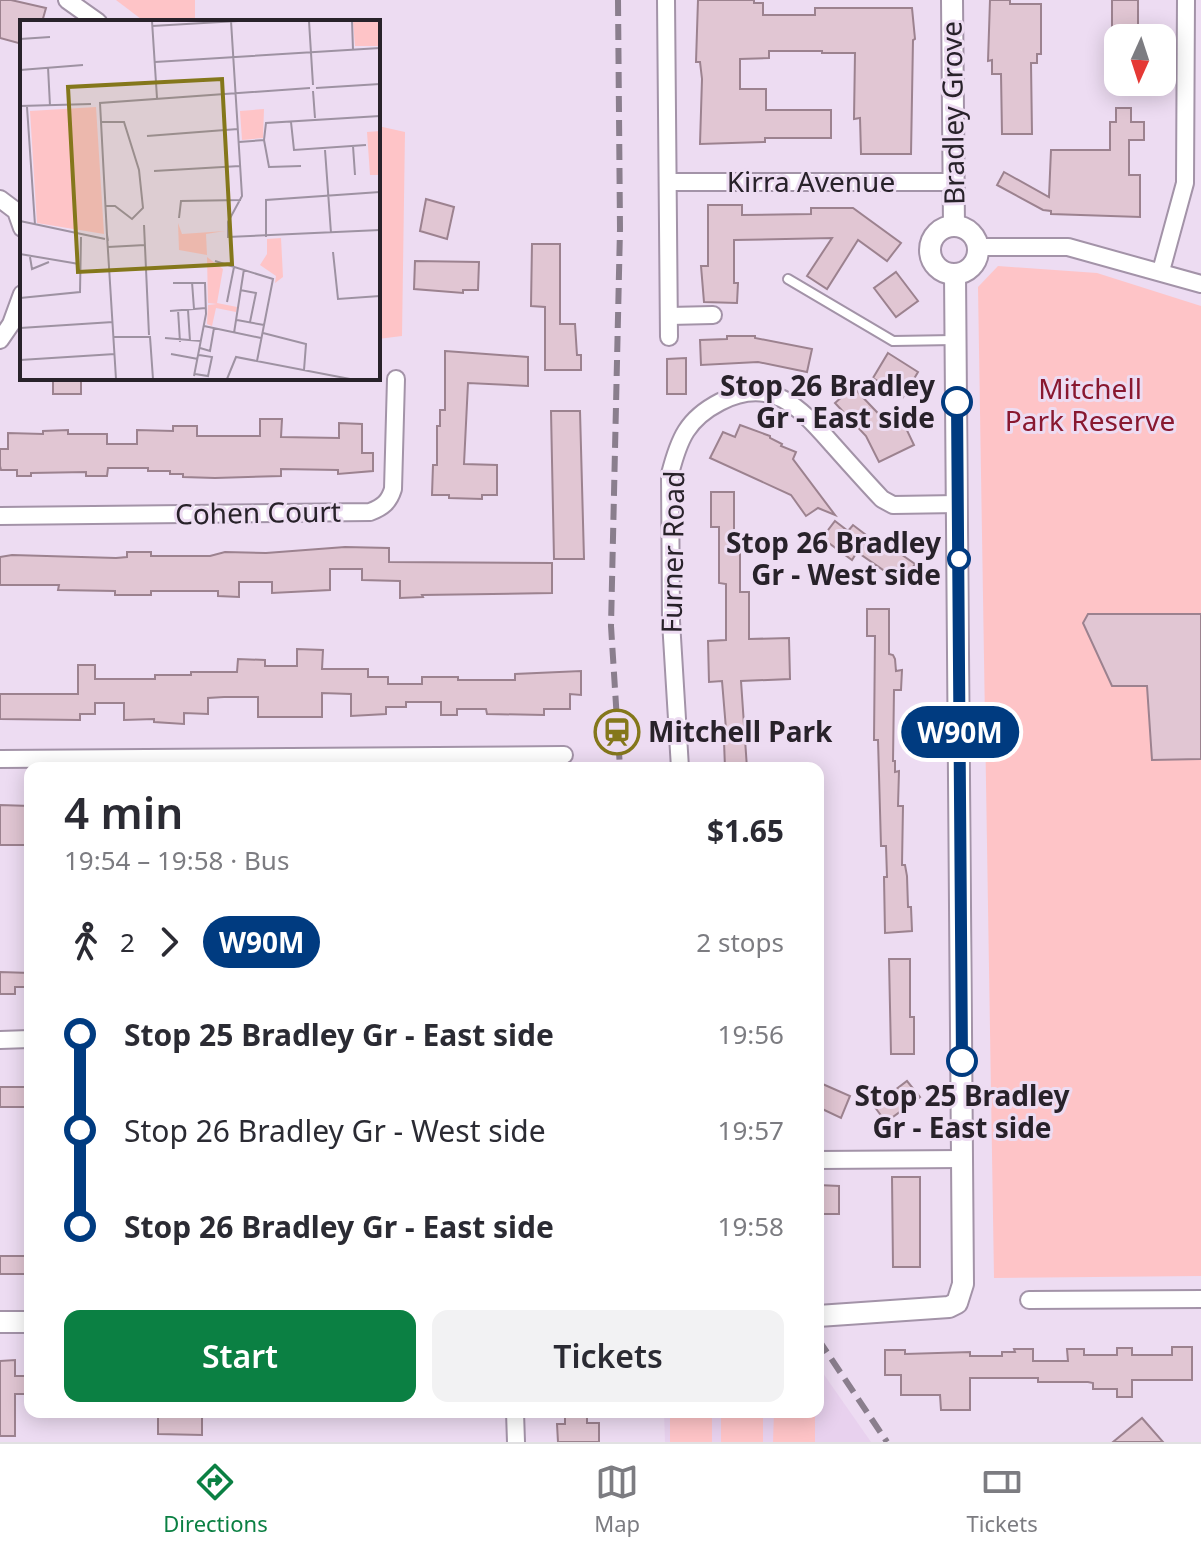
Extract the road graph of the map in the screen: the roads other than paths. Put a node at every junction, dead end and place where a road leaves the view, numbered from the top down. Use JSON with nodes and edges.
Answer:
{"nodes":[{"id":1,"x":67,"y":0,"type":"edge"},
{"id":2,"x":666,"y":0,"type":"edge"},
{"id":3,"x":952,"y":0,"type":"edge"},
{"id":4,"x":1186,"y":0,"type":"edge"},
{"id":5,"x":95,"y":20,"type":"edge"},
{"id":6,"x":1194,"y":61,"type":"edge"},
{"id":7,"x":668,"y":182,"type":"junction"},
{"id":8,"x":953,"y":182,"type":"junction"},
{"id":9,"x":0,"y":199,"type":"edge"},
{"id":10,"x":20,"y":222,"type":"edge"},
{"id":11,"x":954,"y":226,"type":"junction"},
{"id":12,"x":978,"y":247,"type":"junction"},
{"id":13,"x":1161,"y":271,"type":"junction"},
{"id":14,"x":955,"y":274,"type":"junction"},
{"id":15,"x":788,"y":279,"type":"dead end"},
{"id":16,"x":1201,"y":284,"type":"edge"},
{"id":17,"x":20,"y":299,"type":"edge"},
{"id":18,"x":713,"y":315,"type":"dead end"},
{"id":19,"x":669,"y":316,"type":"junction"},
{"id":20,"x":669,"y":337,"type":"dead end"},
{"id":21,"x":0,"y":340,"type":"edge"},
{"id":22,"x":956,"y":340,"type":"junction"},
{"id":23,"x":396,"y":379,"type":"dead end"},
{"id":24,"x":958,"y":504,"type":"junction"},
{"id":25,"x":0,"y":516,"type":"edge"},
{"id":26,"x":564,"y":755,"type":"dead end"},
{"id":27,"x":0,"y":759,"type":"edge"},
{"id":28,"x":680,"y":762,"type":"edge"},
{"id":29,"x":24,"y":1039,"type":"edge"},
{"id":30,"x":0,"y":1040,"type":"edge"},
{"id":31,"x":962,"y":1159,"type":"junction"},
{"id":32,"x":824,"y":1160,"type":"edge"},
{"id":33,"x":1201,"y":1299,"type":"edge"},
{"id":34,"x":1029,"y":1300,"type":"dead end"},
{"id":35,"x":824,"y":1316,"type":"edge"},
{"id":36,"x":0,"y":1322,"type":"edge"},
{"id":37,"x":24,"y":1322,"type":"edge"},
{"id":38,"x":515,"y":1418,"type":"edge"},
{"id":39,"x":516,"y":1442,"type":"edge"}],
"edges":[{"from":1,"to":5,"type":"street"},
{"from":2,"to":7,"type":"street"},
{"from":3,"to":8,"type":"street","name":"Bradley Grove"},
{"from":4,"to":6,"type":"street"},
{"from":6,"to":13,"type":"street"},
{"from":7,"to":8,"type":"street","name":"Kirra Avenue"},
{"from":7,"to":19,"type":"street"},
{"from":8,"to":11,"type":"street","name":"Bradley Grove"},
{"from":9,"to":10,"type":"street"},
{"from":11,"to":12,"type":"street"},
{"from":11,"to":14,"type":"street"},
{"from":12,"to":13,"type":"street"},
{"from":12,"to":14,"type":"street"},
{"from":13,"to":16,"type":"street"},
{"from":14,"to":22,"type":"street"},
{"from":15,"to":22,"type":"lane"},
{"from":17,"to":21,"type":"street"},
{"from":18,"to":19,"type":"street"},
{"from":19,"to":20,"type":"street"},
{"from":22,"to":24,"type":"street"},
{"from":23,"to":25,"type":"street","name":"Cohen Court"},
{"from":24,"to":28,"type":"street","name":"Furner Road"},
{"from":24,"to":31,"type":"street"},
{"from":26,"to":27,"type":"street"},
{"from":29,"to":30,"type":"street"},
{"from":31,"to":32,"type":"street"},
{"from":31,"to":35,"type":"street"},
{"from":33,"to":34,"type":"street"},
{"from":36,"to":37,"type":"street"},
{"from":38,"to":39,"type":"street"}]}
